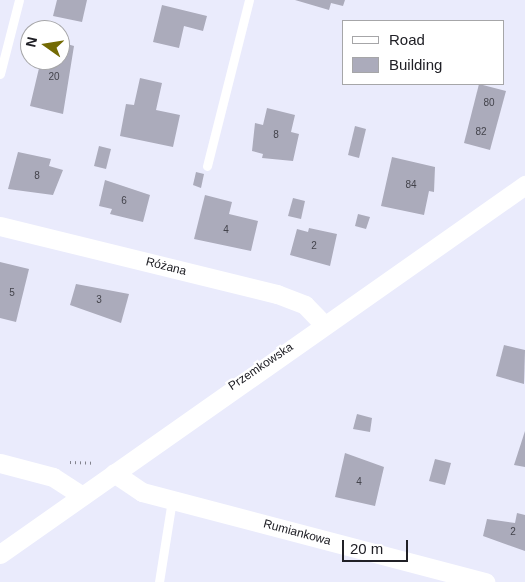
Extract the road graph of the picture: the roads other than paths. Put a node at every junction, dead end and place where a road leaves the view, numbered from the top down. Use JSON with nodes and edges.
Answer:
{"nodes":[{"id":1,"x":19,"y":0,"type":"edge"},
{"id":2,"x":248,"y":0,"type":"edge"},
{"id":3,"x":0,"y":74,"type":"edge"},
{"id":4,"x":207,"y":166,"type":"dead end"},
{"id":5,"x":525,"y":185,"type":"edge"},
{"id":6,"x":0,"y":226,"type":"edge"},
{"id":7,"x":324,"y":325,"type":"junction"},
{"id":8,"x":0,"y":464,"type":"edge"},
{"id":9,"x":114,"y":473,"type":"junction"},
{"id":10,"x":82,"y":496,"type":"junction"},
{"id":11,"x":172,"y":500,"type":"junction"},
{"id":12,"x":0,"y":554,"type":"edge"},
{"id":13,"x":445,"y":577,"type":"edge"},
{"id":14,"x":160,"y":582,"type":"edge"},
{"id":15,"x":485,"y":582,"type":"edge"}],
"edges":[{"from":1,"to":3,"type":"lane"},
{"from":2,"to":4,"type":"lane"},
{"from":5,"to":7,"type":"street","name":"Przemkowska"},
{"from":6,"to":7,"type":"street","name":"Różana"},
{"from":7,"to":9,"type":"street","name":"Przemkowska"},
{"from":8,"to":10,"type":"street"},
{"from":9,"to":10,"type":"street","name":"Przemkowska"},
{"from":9,"to":11,"type":"street","name":"Rumiankowa"},
{"from":10,"to":12,"type":"street","name":"Przemkowska"},
{"from":11,"to":13,"type":"street","name":"Rumiankowa"},
{"from":11,"to":14,"type":"lane"},
{"from":13,"to":15,"type":"street","name":"Rumiankowa"}]}
